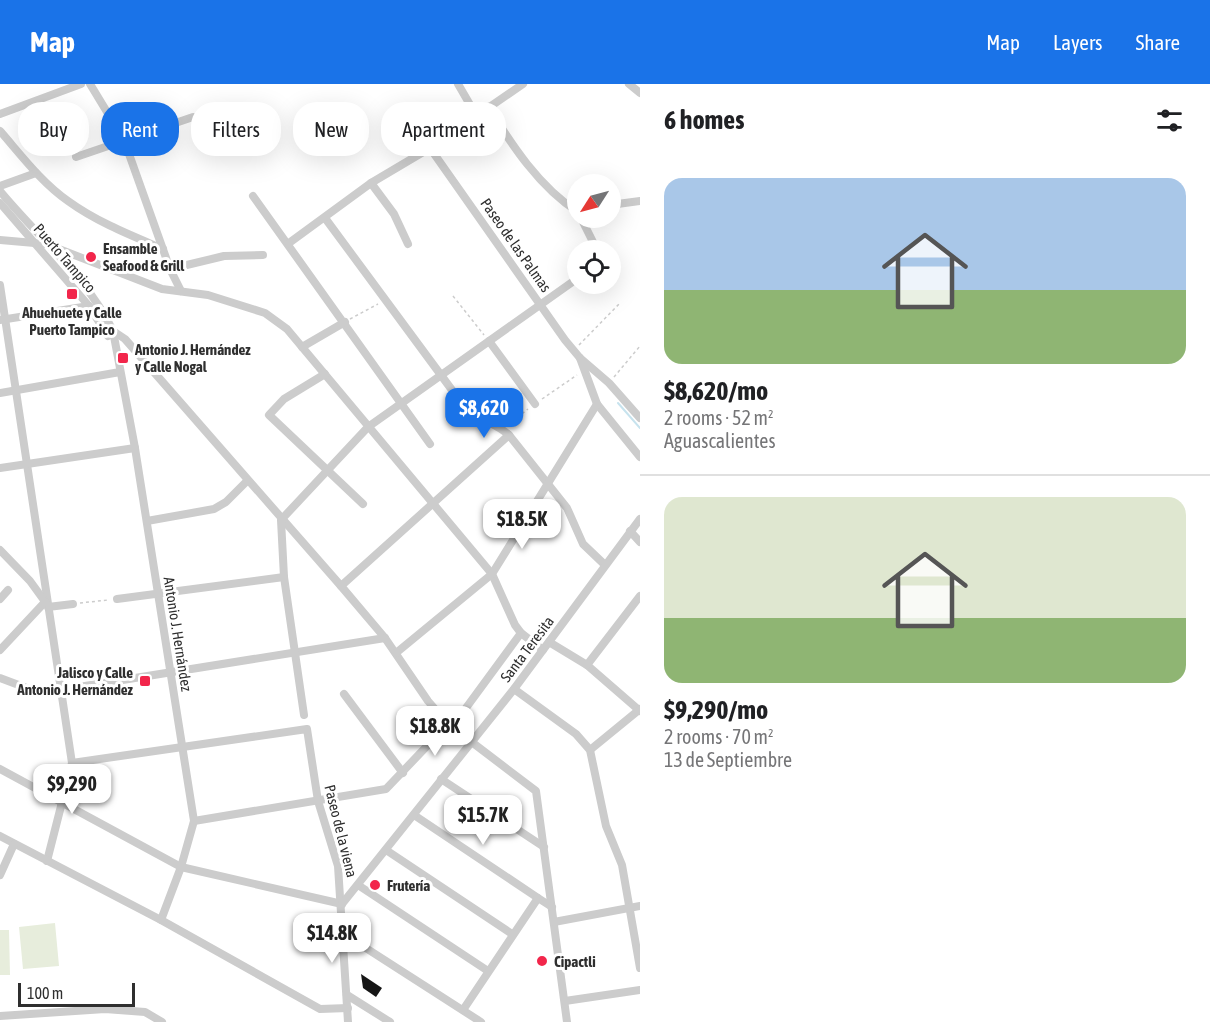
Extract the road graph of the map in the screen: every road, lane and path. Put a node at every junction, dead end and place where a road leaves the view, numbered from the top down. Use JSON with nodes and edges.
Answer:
{"nodes":[{"id":1,"x":81,"y":84,"type":"edge"},
{"id":2,"x":90,"y":84,"type":"edge"},
{"id":3,"x":458,"y":84,"type":"edge"},
{"id":4,"x":523,"y":84,"type":"edge"},
{"id":5,"x":629,"y":84,"type":"edge"},
{"id":6,"x":640,"y":93,"type":"edge"},
{"id":7,"x":101,"y":102,"type":"edge"},
{"id":8,"x":468,"y":102,"type":"edge"},
{"id":9,"x":494,"y":102,"type":"edge"},
{"id":10,"x":0,"y":114,"type":"edge"},
{"id":11,"x":0,"y":131,"type":"edge"},
{"id":12,"x":506,"y":135,"type":"edge"},
{"id":13,"x":101,"y":148,"type":"edge"},
{"id":14,"x":130,"y":156,"type":"edge"},
{"id":15,"x":417,"y":156,"type":"edge"},
{"id":16,"x":436,"y":156,"type":"edge"},
{"id":17,"x":76,"y":157,"type":"dead end"},
{"id":18,"x":36,"y":173,"type":"junction"},
{"id":19,"x":371,"y":183,"type":"junction"},
{"id":20,"x":0,"y":186,"type":"edge"},
{"id":21,"x":0,"y":191,"type":"edge"},
{"id":22,"x":254,"y":196,"type":"dead end"},
{"id":23,"x":640,"y":201,"type":"edge"},
{"id":24,"x":0,"y":203,"type":"edge"},
{"id":25,"x":567,"y":203,"type":"edge"},
{"id":26,"x":621,"y":204,"type":"edge"},
{"id":27,"x":325,"y":218,"type":"junction"},
{"id":28,"x":0,"y":240,"type":"edge"},
{"id":29,"x":34,"y":243,"type":"junction"},
{"id":30,"x":289,"y":243,"type":"junction"},
{"id":31,"x":408,"y":243,"type":"dead end"},
{"id":32,"x":46,"y":244,"type":"junction"},
{"id":33,"x":163,"y":249,"type":"junction"},
{"id":34,"x":263,"y":255,"type":"dead end"},
{"id":35,"x":170,"y":269,"type":"junction"},
{"id":36,"x":0,"y":285,"type":"edge"},
{"id":37,"x":567,"y":285,"type":"edge"},
{"id":38,"x":181,"y":291,"type":"junction"},
{"id":39,"x":453,"y":296,"type":"dead end"},
{"id":40,"x":387,"y":300,"type":"junction"},
{"id":41,"x":541,"y":303,"type":"junction"},
{"id":42,"x":620,"y":303,"type":"dead end"},
{"id":43,"x":89,"y":306,"type":"junction"},
{"id":44,"x":3,"y":319,"type":"edge"},
{"id":45,"x":345,"y":322,"type":"junction"},
{"id":46,"x":109,"y":332,"type":"junction"},
{"id":47,"x":489,"y":340,"type":"junction"},
{"id":48,"x":640,"y":346,"type":"edge"},
{"id":49,"x":302,"y":347,"type":"junction"},
{"id":50,"x":573,"y":350,"type":"junction"},
{"id":51,"x":580,"y":358,"type":"junction"},
{"id":52,"x":584,"y":370,"type":"junction"},
{"id":53,"x":120,"y":372,"type":"junction"},
{"id":54,"x":325,"y":374,"type":"junction"},
{"id":55,"x":440,"y":376,"type":"junction"},
{"id":56,"x":609,"y":383,"type":"junction"},
{"id":57,"x":16,"y":390,"type":"junction"},
{"id":58,"x":0,"y":393,"type":"edge"},
{"id":59,"x":402,"y":402,"type":"junction"},
{"id":60,"x":535,"y":404,"type":"junction"},
{"id":61,"x":597,"y":404,"type":"junction"},
{"id":62,"x":640,"y":418,"type":"edge"},
{"id":63,"x":368,"y":427,"type":"junction"},
{"id":64,"x":506,"y":432,"type":"junction"},
{"id":65,"x":430,"y":444,"type":"dead end"},
{"id":66,"x":135,"y":448,"type":"junction"},
{"id":67,"x":640,"y":457,"type":"edge"},
{"id":68,"x":27,"y":464,"type":"junction"},
{"id":69,"x":0,"y":468,"type":"edge"},
{"id":70,"x":328,"y":470,"type":"junction"},
{"id":71,"x":247,"y":480,"type":"junction"},
{"id":72,"x":548,"y":484,"type":"junction"},
{"id":73,"x":363,"y":504,"type":"dead end"},
{"id":74,"x":432,"y":505,"type":"junction"},
{"id":75,"x":640,"y":519,"type":"edge"},
{"id":76,"x":281,"y":520,"type":"junction"},
{"id":77,"x":147,"y":521,"type":"junction"},
{"id":78,"x":630,"y":531,"type":"junction"},
{"id":79,"x":640,"y":542,"type":"edge"},
{"id":80,"x":0,"y":550,"type":"edge"},
{"id":81,"x":605,"y":565,"type":"junction"},
{"id":82,"x":492,"y":574,"type":"junction"},
{"id":83,"x":284,"y":577,"type":"junction"},
{"id":84,"x":341,"y":586,"type":"junction"},
{"id":85,"x":8,"y":590,"type":"dead end"},
{"id":86,"x":158,"y":595,"type":"junction"},
{"id":87,"x":640,"y":596,"type":"edge"},
{"id":88,"x":0,"y":599,"type":"edge"},
{"id":89,"x":117,"y":599,"type":"joint"},
{"id":90,"x":46,"y":604,"type":"junction"},
{"id":91,"x":73,"y":604,"type":"joint"},
{"id":92,"x":521,"y":633,"type":"junction"},
{"id":93,"x":385,"y":638,"type":"junction"},
{"id":94,"x":549,"y":642,"type":"junction"},
{"id":95,"x":0,"y":650,"type":"edge"},
{"id":96,"x":543,"y":650,"type":"junction"},
{"id":97,"x":294,"y":653,"type":"junction"},
{"id":98,"x":396,"y":653,"type":"junction"},
{"id":99,"x":587,"y":665,"type":"junction"},
{"id":100,"x":170,"y":671,"type":"junction"},
{"id":101,"x":0,"y":678,"type":"edge"},
{"id":102,"x":514,"y":689,"type":"junction"},
{"id":103,"x":60,"y":690,"type":"junction"},
{"id":104,"x":344,"y":694,"type":"dead end"},
{"id":105,"x":640,"y":710,"type":"edge"},
{"id":106,"x":304,"y":715,"type":"dead end"},
{"id":107,"x":450,"y":726,"type":"junction"},
{"id":108,"x":470,"y":742,"type":"junction"},
{"id":109,"x":181,"y":746,"type":"junction"},
{"id":110,"x":590,"y":750,"type":"junction"},
{"id":111,"x":72,"y":763,"type":"junction"},
{"id":112,"x":0,"y":770,"type":"edge"},
{"id":113,"x":403,"y":772,"type":"junction"},
{"id":114,"x":441,"y":779,"type":"junction"},
{"id":115,"x":318,"y":801,"type":"junction"},
{"id":116,"x":62,"y":802,"type":"junction"},
{"id":117,"x":414,"y":815,"type":"junction"},
{"id":118,"x":194,"y":821,"type":"junction"},
{"id":119,"x":0,"y":836,"type":"edge"},
{"id":120,"x":14,"y":844,"type":"junction"},
{"id":121,"x":544,"y":847,"type":"junction"},
{"id":122,"x":386,"y":850,"type":"junction"},
{"id":123,"x":47,"y":861,"type":"junction"},
{"id":124,"x":181,"y":867,"type":"junction"},
{"id":125,"x":0,"y":874,"type":"edge"},
{"id":126,"x":358,"y":885,"type":"junction"},
{"id":127,"x":538,"y":898,"type":"junction"},
{"id":128,"x":342,"y":904,"type":"junction"},
{"id":129,"x":640,"y":906,"type":"edge"},
{"id":130,"x":552,"y":907,"type":"junction"},
{"id":131,"x":631,"y":907,"type":"junction"},
{"id":132,"x":161,"y":920,"type":"junction"},
{"id":133,"x":555,"y":922,"type":"junction"},
{"id":134,"x":344,"y":934,"type":"junction"},
{"id":135,"x":512,"y":934,"type":"junction"},
{"id":136,"x":640,"y":968,"type":"edge"},
{"id":137,"x":488,"y":971,"type":"junction"},
{"id":138,"x":640,"y":990,"type":"edge"},
{"id":139,"x":347,"y":995,"type":"junction"},
{"id":140,"x":565,"y":1001,"type":"junction"},
{"id":141,"x":348,"y":1008,"type":"junction"},
{"id":142,"x":463,"y":1010,"type":"junction"},
{"id":143,"x":0,"y":1016,"type":"edge"},
{"id":144,"x":23,"y":1018,"type":"edge"},
{"id":145,"x":41,"y":1018,"type":"edge"},
{"id":146,"x":162,"y":1022,"type":"edge"},
{"id":147,"x":348,"y":1022,"type":"edge"},
{"id":148,"x":390,"y":1022,"type":"edge"},
{"id":149,"x":481,"y":1022,"type":"edge"},
{"id":150,"x":567,"y":1022,"type":"edge"}],
"edges":[{"from":1,"to":10,"type":"street"},
{"from":2,"to":7,"type":"street"},
{"from":3,"to":8,"type":"street"},
{"from":4,"to":9,"type":"street"},
{"from":5,"to":6,"type":"street"},
{"from":11,"to":18,"type":"street"},
{"from":12,"to":25,"type":"street"},
{"from":13,"to":17,"type":"street"},
{"from":14,"to":33,"type":"street"},
{"from":15,"to":19,"type":"street"},
{"from":16,"to":41,"type":"street","name":"Paseo de las Palmas"},
{"from":18,"to":20,"type":"street"},
{"from":18,"to":33,"type":"street"},
{"from":19,"to":27,"type":"street"},
{"from":19,"to":31,"type":"street"},
{"from":21,"to":32,"type":"street","name":"Puerto Tampico"},
{"from":22,"to":30,"type":"street"},
{"from":23,"to":26,"type":"street"},
{"from":24,"to":29,"type":"street","name":"Puerto Tampico"},
{"from":27,"to":30,"type":"street"},
{"from":27,"to":40,"type":"street"},
{"from":28,"to":29,"type":"street"},
{"from":29,"to":32,"type":"street"},
{"from":29,"to":43,"type":"street","name":"Puerto Tampico"},
{"from":30,"to":45,"type":"street"},
{"from":32,"to":38,"type":"street"},
{"from":32,"to":46,"type":"street","name":"Puerto Tampico"},
{"from":33,"to":35,"type":"street"},
{"from":34,"to":35,"type":"street"},
{"from":35,"to":38,"type":"street"},
{"from":36,"to":44,"type":"street"},
{"from":37,"to":41,"type":"street"},
{"from":38,"to":49,"type":"street"},
{"from":39,"to":47,"type":"path"},
{"from":40,"to":45,"type":"path"},
{"from":40,"to":55,"type":"street"},
{"from":41,"to":47,"type":"street"},
{"from":41,"to":50,"type":"street","name":"Paseo de las Palmas"},
{"from":42,"to":50,"type":"path"},
{"from":43,"to":44,"type":"street"},
{"from":43,"to":46,"type":"street","name":"Puerto Tampico"},
{"from":44,"to":57,"type":"street"},
{"from":45,"to":49,"type":"street"},
{"from":45,"to":59,"type":"street"},
{"from":46,"to":53,"type":"street","name":"Antonio J. Hernández"},
{"from":46,"to":71,"type":"street"},
{"from":47,"to":55,"type":"street"},
{"from":47,"to":60,"type":"street"},
{"from":48,"to":56,"type":"path"},
{"from":49,"to":54,"type":"street"},
{"from":50,"to":51,"type":"street","name":"Paseo de las Palmas"},
{"from":51,"to":52,"type":"street","name":"Paseo de las Palmas"},
{"from":51,"to":56,"type":"street","name":"Paseo de las Palmas"},
{"from":52,"to":60,"type":"path"},
{"from":52,"to":61,"type":"street","name":"Paseo de las Palmas"},
{"from":53,"to":57,"type":"street"},
{"from":53,"to":66,"type":"street","name":"Antonio J. Hernández"},
{"from":54,"to":63,"type":"street"},
{"from":54,"to":70,"type":"street"},
{"from":55,"to":59,"type":"street"},
{"from":55,"to":64,"type":"street"},
{"from":56,"to":62,"type":"street","name":"Paseo de las Palmas"},
{"from":57,"to":58,"type":"street"},
{"from":57,"to":68,"type":"street"},
{"from":59,"to":63,"type":"street"},
{"from":59,"to":65,"type":"street"},
{"from":60,"to":64,"type":"path"},
{"from":61,"to":67,"type":"street","name":"Paseo de las Palmas"},
{"from":61,"to":72,"type":"street"},
{"from":63,"to":70,"type":"street"},
{"from":63,"to":74,"type":"street"},
{"from":64,"to":72,"type":"street"},
{"from":64,"to":74,"type":"street"},
{"from":66,"to":68,"type":"street"},
{"from":66,"to":77,"type":"street","name":"Antonio J. Hernández"},
{"from":68,"to":69,"type":"street"},
{"from":68,"to":90,"type":"street"},
{"from":70,"to":73,"type":"street"},
{"from":70,"to":76,"type":"street"},
{"from":71,"to":76,"type":"street"},
{"from":71,"to":77,"type":"street"},
{"from":72,"to":81,"type":"street"},
{"from":72,"to":82,"type":"street"},
{"from":74,"to":82,"type":"street"},
{"from":74,"to":84,"type":"street"},
{"from":75,"to":78,"type":"street","name":"Santa Teresita"},
{"from":76,"to":83,"type":"street"},
{"from":76,"to":84,"type":"street"},
{"from":77,"to":86,"type":"street","name":"Antonio J. Hernández"},
{"from":78,"to":79,"type":"street"},
{"from":78,"to":81,"type":"street","name":"Santa Teresita"},
{"from":80,"to":90,"type":"street"},
{"from":81,"to":94,"type":"street","name":"Santa Teresita"},
{"from":82,"to":92,"type":"street"},
{"from":82,"to":98,"type":"street"},
{"from":83,"to":86,"type":"street"},
{"from":83,"to":97,"type":"street"},
{"from":84,"to":93,"type":"street"},
{"from":85,"to":88,"type":"street"},
{"from":86,"to":89,"type":"street"},
{"from":86,"to":100,"type":"street","name":"Antonio J. Hernández"},
{"from":87,"to":99,"type":"street"},
{"from":89,"to":91,"type":"path"},
{"from":90,"to":91,"type":"street"},
{"from":90,"to":95,"type":"street"},
{"from":90,"to":103,"type":"street"},
{"from":92,"to":96,"type":"street"},
{"from":92,"to":107,"type":"street"},
{"from":93,"to":97,"type":"street"},
{"from":93,"to":98,"type":"street"},
{"from":94,"to":96,"type":"street","name":"Santa Teresita"},
{"from":94,"to":99,"type":"street"},
{"from":96,"to":102,"type":"street","name":"Santa Teresita"},
{"from":97,"to":100,"type":"street"},
{"from":97,"to":106,"type":"street"},
{"from":98,"to":107,"type":"street"},
{"from":99,"to":105,"type":"street"},
{"from":100,"to":103,"type":"street"},
{"from":100,"to":109,"type":"street","name":"Antonio J. Hernández"},
{"from":101,"to":103,"type":"street"},
{"from":102,"to":108,"type":"street","name":"Santa Teresita"},
{"from":102,"to":110,"type":"street"},
{"from":103,"to":111,"type":"street"},
{"from":104,"to":113,"type":"street"},
{"from":105,"to":110,"type":"street"},
{"from":107,"to":108,"type":"street"},
{"from":107,"to":113,"type":"street"},
{"from":108,"to":114,"type":"street","name":"Santa Teresita"},
{"from":108,"to":121,"type":"street"},
{"from":109,"to":111,"type":"street"},
{"from":109,"to":115,"type":"street","name":"Paseo de la viena"},
{"from":109,"to":118,"type":"street","name":"Antonio J. Hernández"},
{"from":110,"to":131,"type":"street"},
{"from":111,"to":116,"type":"street"},
{"from":112,"to":116,"type":"street"},
{"from":113,"to":115,"type":"street"},
{"from":114,"to":117,"type":"street","name":"Santa Teresita"},
{"from":114,"to":121,"type":"street"},
{"from":115,"to":118,"type":"street"},
{"from":115,"to":128,"type":"street","name":"Paseo de la viena"},
{"from":116,"to":123,"type":"street"},
{"from":116,"to":124,"type":"street"},
{"from":117,"to":122,"type":"street","name":"Santa Teresita"},
{"from":117,"to":127,"type":"street"},
{"from":118,"to":124,"type":"street","name":"Antonio J. Hernández"},
{"from":119,"to":120,"type":"street"},
{"from":120,"to":123,"type":"street"},
{"from":120,"to":125,"type":"street"},
{"from":121,"to":130,"type":"street"},
{"from":122,"to":126,"type":"street","name":"Santa Teresita"},
{"from":122,"to":135,"type":"street"},
{"from":123,"to":132,"type":"street"},
{"from":124,"to":128,"type":"street"},
{"from":124,"to":132,"type":"street","name":"Antonio J. Hernández"},
{"from":126,"to":128,"type":"street","name":"Santa Teresita"},
{"from":126,"to":137,"type":"street"},
{"from":127,"to":130,"type":"street"},
{"from":127,"to":135,"type":"street"},
{"from":128,"to":134,"type":"street","name":"Paseo de la viena"},
{"from":129,"to":131,"type":"street"},
{"from":130,"to":133,"type":"street"},
{"from":131,"to":133,"type":"street"},
{"from":131,"to":136,"type":"street"},
{"from":132,"to":141,"type":"street"},
{"from":133,"to":140,"type":"street"},
{"from":134,"to":139,"type":"street","name":"Paseo de la viena"},
{"from":134,"to":142,"type":"street"},
{"from":135,"to":137,"type":"street"},
{"from":137,"to":142,"type":"street"},
{"from":138,"to":140,"type":"street"},
{"from":139,"to":141,"type":"street","name":"Paseo de la viena"},
{"from":139,"to":148,"type":"street"},
{"from":140,"to":150,"type":"street"},
{"from":141,"to":147,"type":"street","name":"Paseo de la viena"},
{"from":142,"to":149,"type":"street"},
{"from":143,"to":144,"type":"street"},
{"from":144,"to":145,"type":"street"},
{"from":145,"to":146,"type":"street"}]}
